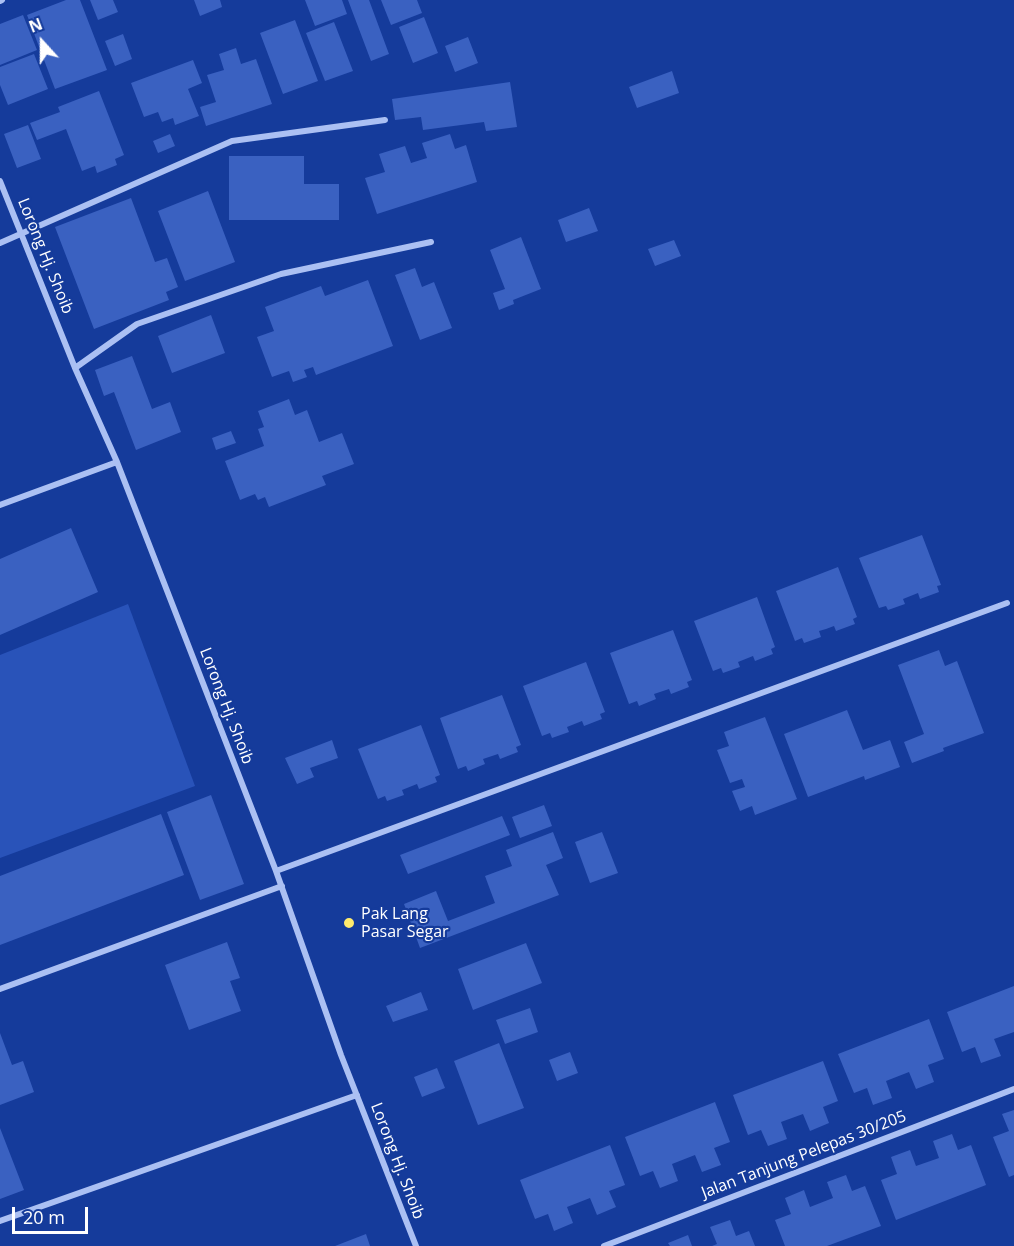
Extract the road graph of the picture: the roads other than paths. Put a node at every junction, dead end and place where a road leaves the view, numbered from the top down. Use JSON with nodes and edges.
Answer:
{"nodes":[{"id":1,"x":385,"y":120,"type":"dead end"},
{"id":2,"x":0,"y":181,"type":"edge"},
{"id":3,"x":22,"y":234,"type":"junction"},
{"id":4,"x":431,"y":242,"type":"dead end"},
{"id":5,"x":0,"y":243,"type":"edge"},
{"id":6,"x":75,"y":368,"type":"junction"},
{"id":7,"x":117,"y":462,"type":"junction"},
{"id":8,"x":0,"y":505,"type":"edge"},
{"id":9,"x":1007,"y":603,"type":"dead end"},
{"id":10,"x":276,"y":871,"type":"junction"},
{"id":11,"x":282,"y":886,"type":"junction"},
{"id":12,"x":0,"y":989,"type":"edge"},
{"id":13,"x":1014,"y":1089,"type":"edge"},
{"id":14,"x":357,"y":1095,"type":"junction"},
{"id":15,"x":0,"y":1221,"type":"edge"},
{"id":16,"x":416,"y":1246,"type":"edge"},
{"id":17,"x":604,"y":1246,"type":"edge"}],
"edges":[{"from":1,"to":3,"type":"street"},
{"from":2,"to":3,"type":"street","name":"Lorong Hj. Shoib"},
{"from":3,"to":5,"type":"street"},
{"from":3,"to":6,"type":"street","name":"Lorong Hj. Shoib"},
{"from":4,"to":6,"type":"street"},
{"from":6,"to":7,"type":"street","name":"Lorong Hj. Shoib"},
{"from":7,"to":8,"type":"street"},
{"from":7,"to":10,"type":"street","name":"Lorong Hj. Shoib"},
{"from":9,"to":10,"type":"street"},
{"from":10,"to":11,"type":"street","name":"Lorong Hj. Shoib"},
{"from":11,"to":12,"type":"street"},
{"from":11,"to":14,"type":"street","name":"Lorong Hj. Shoib"},
{"from":13,"to":17,"type":"street","name":"Jalan Tanjung Pelepas 30/205"},
{"from":14,"to":15,"type":"street"},
{"from":14,"to":16,"type":"street","name":"Lorong Hj. Shoib"}]}
